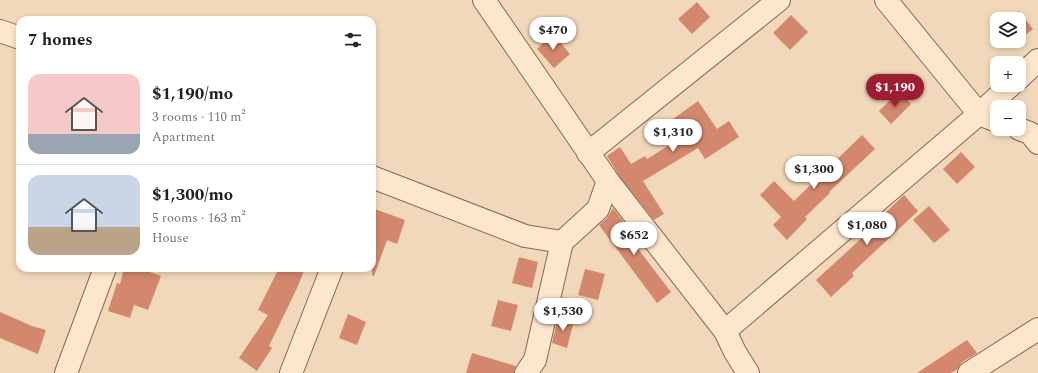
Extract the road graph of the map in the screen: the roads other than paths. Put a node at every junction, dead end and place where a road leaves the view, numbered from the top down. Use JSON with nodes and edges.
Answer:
{"nodes":[{"id":1,"x":484,"y":0,"type":"edge"},
{"id":2,"x":779,"y":0,"type":"edge"},
{"id":3,"x":886,"y":0,"type":"edge"},
{"id":4,"x":0,"y":31,"type":"edge"},
{"id":5,"x":16,"y":37,"type":"edge"},
{"id":6,"x":1038,"y":60,"type":"edge"},
{"id":7,"x":1026,"y":71,"type":"edge"},
{"id":8,"x":1006,"y":92,"type":"edge"},
{"id":9,"x":988,"y":118,"type":"edge"},
{"id":10,"x":1026,"y":132,"type":"edge"},
{"id":11,"x":1038,"y":143,"type":"edge"},
{"id":12,"x":588,"y":153,"type":"junction"},
{"id":13,"x":376,"y":179,"type":"edge"},
{"id":14,"x":608,"y":181,"type":"junction"},
{"id":15,"x":562,"y":242,"type":"junction"},
{"id":16,"x":104,"y":272,"type":"edge"},
{"id":17,"x":330,"y":272,"type":"edge"},
{"id":18,"x":1038,"y":329,"type":"edge"},
{"id":19,"x":725,"y":331,"type":"junction"},
{"id":20,"x":735,"y":352,"type":"junction"},
{"id":21,"x":66,"y":373,"type":"edge"},
{"id":22,"x":291,"y":373,"type":"edge"},
{"id":23,"x":526,"y":373,"type":"edge"},
{"id":24,"x":729,"y":373,"type":"edge"},
{"id":25,"x":748,"y":373,"type":"edge"},
{"id":26,"x":969,"y":373,"type":"edge"}],
"edges":[{"from":1,"to":12,"type":"street"},
{"from":2,"to":12,"type":"street"},
{"from":3,"to":9,"type":"street"},
{"from":4,"to":5,"type":"street"},
{"from":6,"to":7,"type":"street"},
{"from":8,"to":9,"type":"street"},
{"from":9,"to":19,"type":"street"},
{"from":10,"to":11,"type":"street"},
{"from":12,"to":14,"type":"street"},
{"from":13,"to":15,"type":"street"},
{"from":14,"to":15,"type":"street"},
{"from":14,"to":19,"type":"street"},
{"from":15,"to":23,"type":"street"},
{"from":16,"to":21,"type":"street"},
{"from":17,"to":22,"type":"street"},
{"from":18,"to":26,"type":"street"},
{"from":19,"to":20,"type":"street"},
{"from":20,"to":24,"type":"street"},
{"from":20,"to":25,"type":"street"}]}
